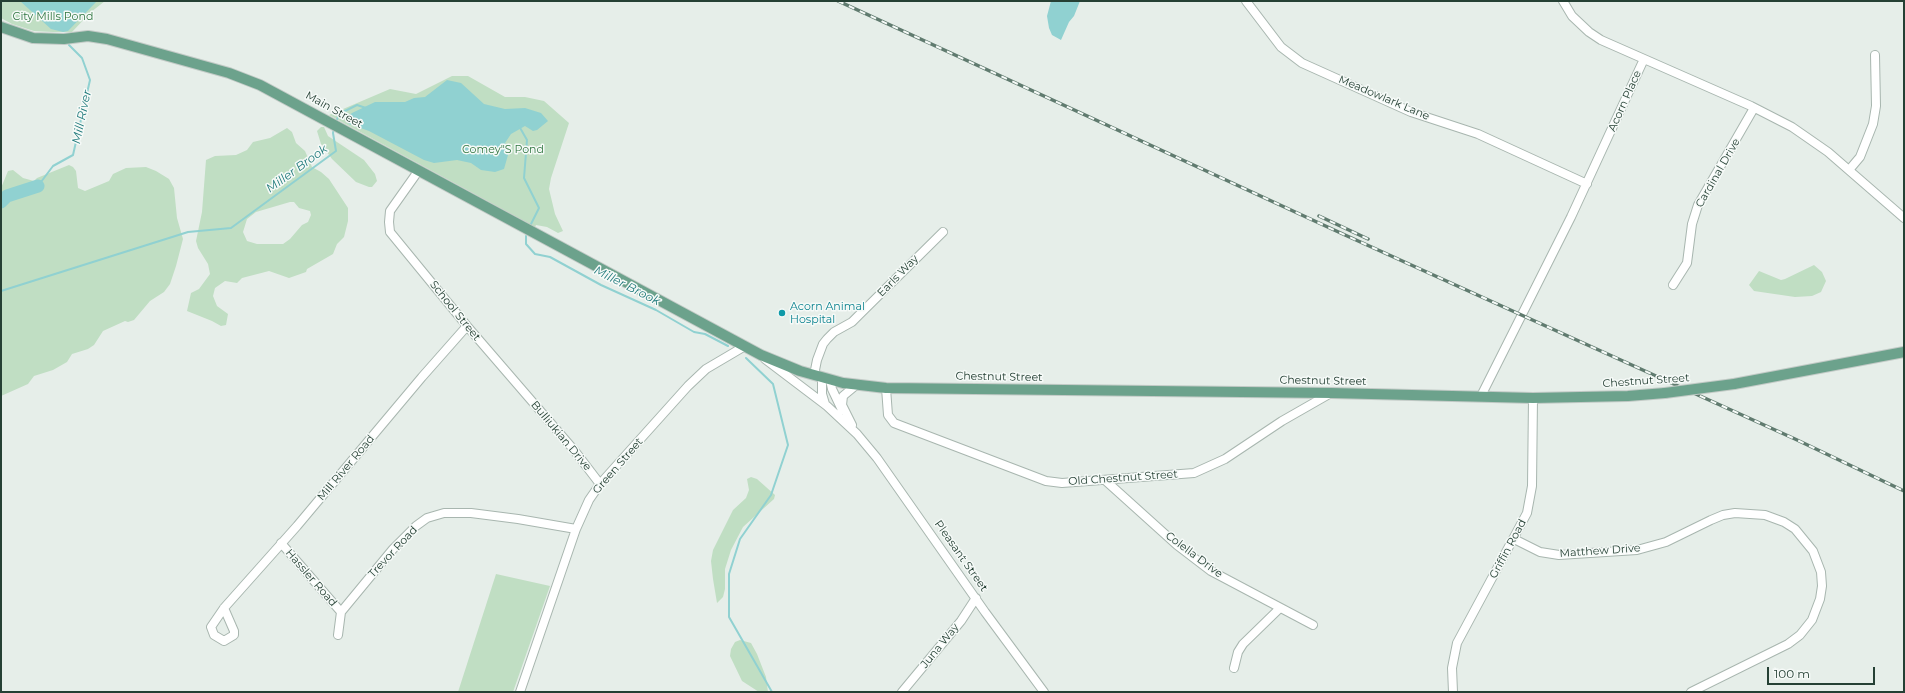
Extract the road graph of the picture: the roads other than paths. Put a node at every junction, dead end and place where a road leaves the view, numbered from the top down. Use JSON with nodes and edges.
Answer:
{"nodes":[{"id":1,"x":1246,"y":1,"type":"edge"},
{"id":2,"x":1564,"y":1,"type":"edge"},
{"id":3,"x":1,"y":27,"type":"edge"},
{"id":4,"x":1875,"y":55,"type":"dead end"},
{"id":5,"x":1644,"y":59,"type":"junction"},
{"id":6,"x":1754,"y":108,"type":"junction"},
{"id":7,"x":419,"y":170,"type":"junction"},
{"id":8,"x":1850,"y":170,"type":"junction"},
{"id":9,"x":1587,"y":184,"type":"junction"},
{"id":10,"x":1904,"y":218,"type":"edge"},
{"id":11,"x":943,"y":232,"type":"dead end"},
{"id":12,"x":1673,"y":285,"type":"dead end"},
{"id":13,"x":467,"y":326,"type":"junction"},
{"id":14,"x":745,"y":346,"type":"junction"},
{"id":15,"x":1904,"y":352,"type":"edge"},
{"id":16,"x":761,"y":355,"type":"junction"},
{"id":17,"x":822,"y":378,"type":"junction"},
{"id":18,"x":855,"y":386,"type":"junction"},
{"id":19,"x":886,"y":388,"type":"junction"},
{"id":20,"x":521,"y":390,"type":"joint"},
{"id":21,"x":1331,"y":393,"type":"junction"},
{"id":22,"x":1481,"y":396,"type":"junction"},
{"id":23,"x":1533,"y":398,"type":"junction"},
{"id":24,"x":826,"y":406,"type":"junction"},
{"id":25,"x":843,"y":412,"type":"junction"},
{"id":26,"x":857,"y":434,"type":"junction"},
{"id":27,"x":1106,"y":481,"type":"junction"},
{"id":28,"x":600,"y":484,"type":"junction"},
{"id":29,"x":576,"y":529,"type":"junction"},
{"id":30,"x":1514,"y":539,"type":"junction"},
{"id":31,"x":281,"y":543,"type":"junction"},
{"id":32,"x":976,"y":598,"type":"junction"},
{"id":33,"x":224,"y":608,"type":"dead end"},
{"id":34,"x":1280,"y":608,"type":"junction"},
{"id":35,"x":341,"y":612,"type":"junction"},
{"id":36,"x":1313,"y":626,"type":"dead end"},
{"id":37,"x":338,"y":635,"type":"dead end"},
{"id":38,"x":1234,"y":668,"type":"dead end"},
{"id":39,"x":520,"y":692,"type":"edge"},
{"id":40,"x":902,"y":692,"type":"edge"},
{"id":41,"x":1044,"y":692,"type":"edge"},
{"id":42,"x":1453,"y":692,"type":"edge"},
{"id":43,"x":1691,"y":692,"type":"edge"}],
"edges":[{"from":1,"to":9,"type":"street","name":"Meadowlark Lane"},
{"from":2,"to":5,"type":"street"},
{"from":3,"to":7,"type":"main road","name":"Main Street"},
{"from":4,"to":8,"type":"street"},
{"from":5,"to":6,"type":"street","name":"Acorn Place"},
{"from":5,"to":9,"type":"street","name":"Acorn Place"},
{"from":6,"to":8,"type":"street","name":"Acorn Place"},
{"from":6,"to":12,"type":"street","name":"Cardinal Drive"},
{"from":7,"to":13,"type":"street","name":"School Street"},
{"from":7,"to":14,"type":"main road","name":"Main Street"},
{"from":8,"to":10,"type":"street","name":"Acorn Place"},
{"from":9,"to":22,"type":"street","name":"Acorn Place"},
{"from":11,"to":17,"type":"street","name":"Earls Way"},
{"from":13,"to":20,"type":"street","name":"School Street"},
{"from":13,"to":31,"type":"street","name":"Mill River Road"},
{"from":14,"to":16,"type":"main road","name":"Chestnut Street"},
{"from":14,"to":28,"type":"street","name":"Green Street"},
{"from":15,"to":23,"type":"main road","name":"Chestnut Street","bridge":true},
{"from":16,"to":17,"type":"main road","name":"Chestnut Street"},
{"from":16,"to":24,"type":"street","name":"Pleasant Street"},
{"from":17,"to":18,"type":"main road","name":"Chestnut Street"},
{"from":17,"to":24,"type":"street"},
{"from":17,"to":25,"type":"street","name":"Pleasant Street"},
{"from":18,"to":19,"type":"main road","name":"Chestnut Street"},
{"from":18,"to":25,"type":"street"},
{"from":19,"to":21,"type":"main road","name":"Chestnut Street"},
{"from":19,"to":27,"type":"street","name":"Old Chestnut Street"},
{"from":20,"to":28,"type":"street","name":"Bulliukian Drive"},
{"from":21,"to":22,"type":"main road","name":"Chestnut Street"},
{"from":21,"to":27,"type":"street","name":"Old Chestnut Street"},
{"from":22,"to":23,"type":"main road","name":"Chestnut Street"},
{"from":23,"to":30,"type":"street","name":"Griffin Road"},
{"from":24,"to":26,"type":"street","name":"Pleasant Street"},
{"from":25,"to":26,"type":"street","name":"Pleasant Street"},
{"from":26,"to":32,"type":"street","name":"Pleasant Street"},
{"from":27,"to":34,"type":"street","name":"Colella Drive"},
{"from":28,"to":29,"type":"street","name":"Green Street"},
{"from":29,"to":35,"type":"street","name":"Trevor Road"},
{"from":29,"to":39,"type":"street","name":"Green Street"},
{"from":30,"to":42,"type":"street","name":"Griffin Road"},
{"from":30,"to":43,"type":"street","name":"Matthew Drive"},
{"from":31,"to":33,"type":"street","name":"Mill River Road"},
{"from":31,"to":35,"type":"street","name":"Hassler Road"},
{"from":32,"to":40,"type":"street","name":"Juna Way"},
{"from":32,"to":41,"type":"street","name":"Pleasant Street"},
{"from":34,"to":36,"type":"street","name":"Colella Drive"},
{"from":34,"to":38,"type":"street"},
{"from":35,"to":37,"type":"street"}]}
